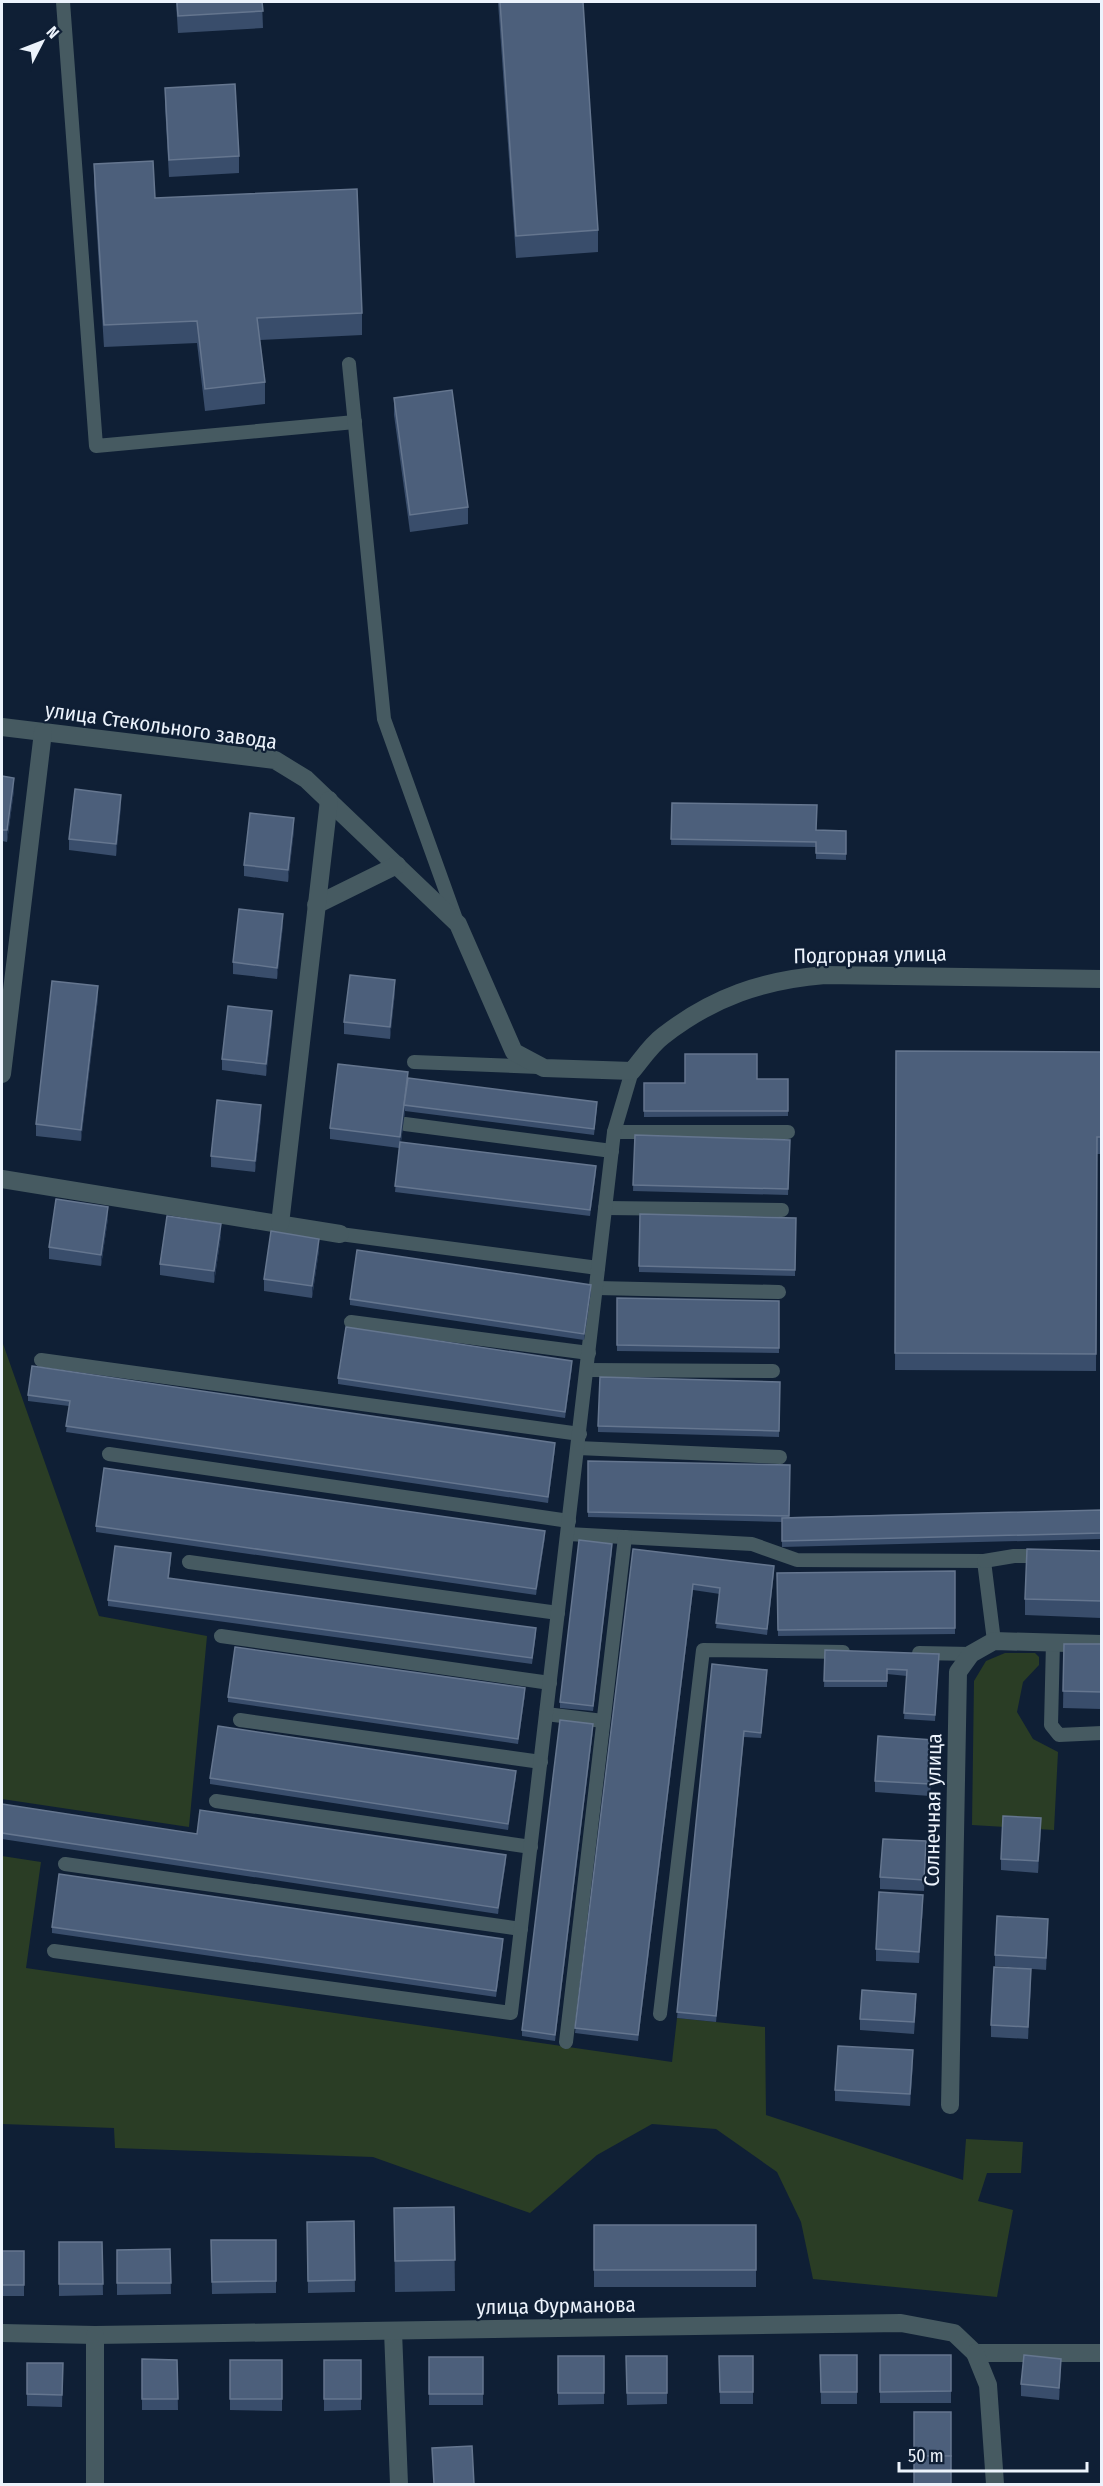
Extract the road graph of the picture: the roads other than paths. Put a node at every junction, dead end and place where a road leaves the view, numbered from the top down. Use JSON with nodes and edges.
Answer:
{"nodes":[{"id":1,"x":63,"y":2,"type":"edge"},
{"id":2,"x":349,"y":364,"type":"dead end"},
{"id":3,"x":355,"y":422,"type":"junction"},
{"id":4,"x":2,"y":727,"type":"edge"},
{"id":5,"x":43,"y":732,"type":"junction"},
{"id":6,"x":329,"y":800,"type":"junction"},
{"id":7,"x":397,"y":865,"type":"junction"},
{"id":8,"x":316,"y":905,"type":"junction"},
{"id":9,"x":458,"y":924,"type":"junction"},
{"id":10,"x":1101,"y":979,"type":"edge"},
{"id":11,"x":414,"y":1062,"type":"dead end"},
{"id":12,"x":544,"y":1068,"type":"junction"},
{"id":13,"x":632,"y":1071,"type":"junction"},
{"id":14,"x":2,"y":1074,"type":"edge"},
{"id":15,"x":405,"y":1124,"type":"edge"},
{"id":16,"x":614,"y":1132,"type":"junction"},
{"id":17,"x":788,"y":1132,"type":"dead end"},
{"id":18,"x":612,"y":1150,"type":"junction"},
{"id":19,"x":2,"y":1179,"type":"edge"},
{"id":20,"x":605,"y":1208,"type":"junction"},
{"id":21,"x":782,"y":1210,"type":"dead end"},
{"id":22,"x":280,"y":1224,"type":"junction"},
{"id":23,"x":340,"y":1234,"type":"joint"},
{"id":24,"x":598,"y":1268,"type":"junction"},
{"id":25,"x":597,"y":1288,"type":"junction"},
{"id":26,"x":779,"y":1292,"type":"dead end"},
{"id":27,"x":351,"y":1322,"type":"dead end"},
{"id":28,"x":589,"y":1353,"type":"junction"},
{"id":29,"x":40,"y":1360,"type":"dead end"},
{"id":30,"x":587,"y":1370,"type":"junction"},
{"id":31,"x":773,"y":1371,"type":"dead end"},
{"id":32,"x":579,"y":1441,"type":"junction"},
{"id":33,"x":109,"y":1454,"type":"dead end"},
{"id":34,"x":780,"y":1457,"type":"dead end"},
{"id":35,"x":569,"y":1527,"type":"junction"},
{"id":36,"x":625,"y":1537,"type":"junction"},
{"id":37,"x":1058,"y":1556,"type":"edge"},
{"id":38,"x":984,"y":1561,"type":"junction"},
{"id":39,"x":189,"y":1562,"type":"dead end"},
{"id":40,"x":558,"y":1613,"type":"junction"},
{"id":41,"x":221,"y":1636,"type":"dead end"},
{"id":42,"x":994,"y":1641,"type":"junction"},
{"id":43,"x":1053,"y":1642,"type":"junction"},
{"id":44,"x":1101,"y":1644,"type":"edge"},
{"id":45,"x":855,"y":1652,"type":"edge"},
{"id":46,"x":901,"y":1653,"type":"edge"},
{"id":47,"x":971,"y":1654,"type":"junction"},
{"id":48,"x":550,"y":1683,"type":"junction"},
{"id":49,"x":546,"y":1714,"type":"junction"},
{"id":50,"x":240,"y":1719,"type":"dead end"},
{"id":51,"x":603,"y":1721,"type":"junction"},
{"id":52,"x":1101,"y":1733,"type":"edge"},
{"id":53,"x":541,"y":1762,"type":"junction"},
{"id":54,"x":216,"y":1801,"type":"dead end"},
{"id":55,"x":531,"y":1847,"type":"junction"},
{"id":56,"x":65,"y":1864,"type":"dead end"},
{"id":57,"x":521,"y":1929,"type":"junction"},
{"id":58,"x":54,"y":1950,"type":"dead end"},
{"id":59,"x":660,"y":2014,"type":"dead end"},
{"id":60,"x":566,"y":2042,"type":"dead end"},
{"id":61,"x":950,"y":2105,"type":"dead end"},
{"id":62,"x":393,"y":2331,"type":"junction"},
{"id":63,"x":2,"y":2333,"type":"edge"},
{"id":64,"x":95,"y":2335,"type":"junction"},
{"id":65,"x":975,"y":2353,"type":"junction"},
{"id":66,"x":1101,"y":2353,"type":"edge"},
{"id":67,"x":95,"y":2484,"type":"edge"},
{"id":68,"x":399,"y":2484,"type":"edge"},
{"id":69,"x":995,"y":2484,"type":"edge"}],
"edges":[{"from":1,"to":3,"type":"lane"},
{"from":2,"to":3,"type":"lane"},
{"from":3,"to":9,"type":"lane"},
{"from":4,"to":5,"type":"street","name":"улица Стекольного завода"},
{"from":5,"to":6,"type":"street","name":"улица Стекольного завода"},
{"from":5,"to":14,"type":"street"},
{"from":6,"to":7,"type":"street","name":"улица Стекольного завода"},
{"from":6,"to":8,"type":"street"},
{"from":7,"to":8,"type":"street"},
{"from":7,"to":9,"type":"street","name":"улица Стекольного завода"},
{"from":8,"to":22,"type":"street"},
{"from":9,"to":12,"type":"street","name":"улица Стекольного завода"},
{"from":10,"to":13,"type":"street","name":"Подгорная улица"},
{"from":11,"to":12,"type":"lane"},
{"from":12,"to":13,"type":"street","name":"улица Стекольного завода"},
{"from":13,"to":16,"type":"lane"},
{"from":15,"to":18,"type":"lane"},
{"from":16,"to":17,"type":"lane"},
{"from":16,"to":18,"type":"lane"},
{"from":18,"to":20,"type":"lane"},
{"from":19,"to":22,"type":"street"},
{"from":20,"to":21,"type":"lane"},
{"from":20,"to":24,"type":"lane"},
{"from":22,"to":23,"type":"street"},
{"from":23,"to":24,"type":"lane"},
{"from":24,"to":25,"type":"lane"},
{"from":25,"to":26,"type":"lane"},
{"from":25,"to":28,"type":"lane"},
{"from":27,"to":28,"type":"lane"},
{"from":28,"to":30,"type":"lane"},
{"from":29,"to":32,"type":"lane"},
{"from":30,"to":31,"type":"lane"},
{"from":30,"to":32,"type":"lane"},
{"from":32,"to":34,"type":"lane"},
{"from":32,"to":35,"type":"lane"},
{"from":33,"to":35,"type":"lane"},
{"from":35,"to":36,"type":"lane"},
{"from":35,"to":40,"type":"lane"},
{"from":36,"to":38,"type":"lane"},
{"from":36,"to":51,"type":"lane"},
{"from":37,"to":38,"type":"lane"},
{"from":38,"to":42,"type":"lane"},
{"from":39,"to":40,"type":"lane"},
{"from":40,"to":48,"type":"lane"},
{"from":41,"to":48,"type":"lane"},
{"from":42,"to":43,"type":"street"},
{"from":42,"to":47,"type":"street"},
{"from":43,"to":44,"type":"street"},
{"from":43,"to":52,"type":"lane"},
{"from":45,"to":59,"type":"lane"},
{"from":46,"to":47,"type":"lane"},
{"from":47,"to":61,"type":"street","name":"Солнечная улица"},
{"from":48,"to":49,"type":"lane"},
{"from":49,"to":51,"type":"lane"},
{"from":49,"to":53,"type":"lane"},
{"from":50,"to":53,"type":"lane"},
{"from":51,"to":60,"type":"lane"},
{"from":53,"to":55,"type":"lane"},
{"from":54,"to":55,"type":"lane"},
{"from":55,"to":57,"type":"lane"},
{"from":56,"to":57,"type":"lane"},
{"from":57,"to":58,"type":"lane"},
{"from":62,"to":64,"type":"street","name":"улица Фурманова"},
{"from":62,"to":65,"type":"street","name":"улица Фурманова"},
{"from":62,"to":68,"type":"street"},
{"from":63,"to":64,"type":"street","name":"улица Фурманова"},
{"from":64,"to":67,"type":"street"},
{"from":65,"to":66,"type":"street"},
{"from":65,"to":69,"type":"street"}]}
